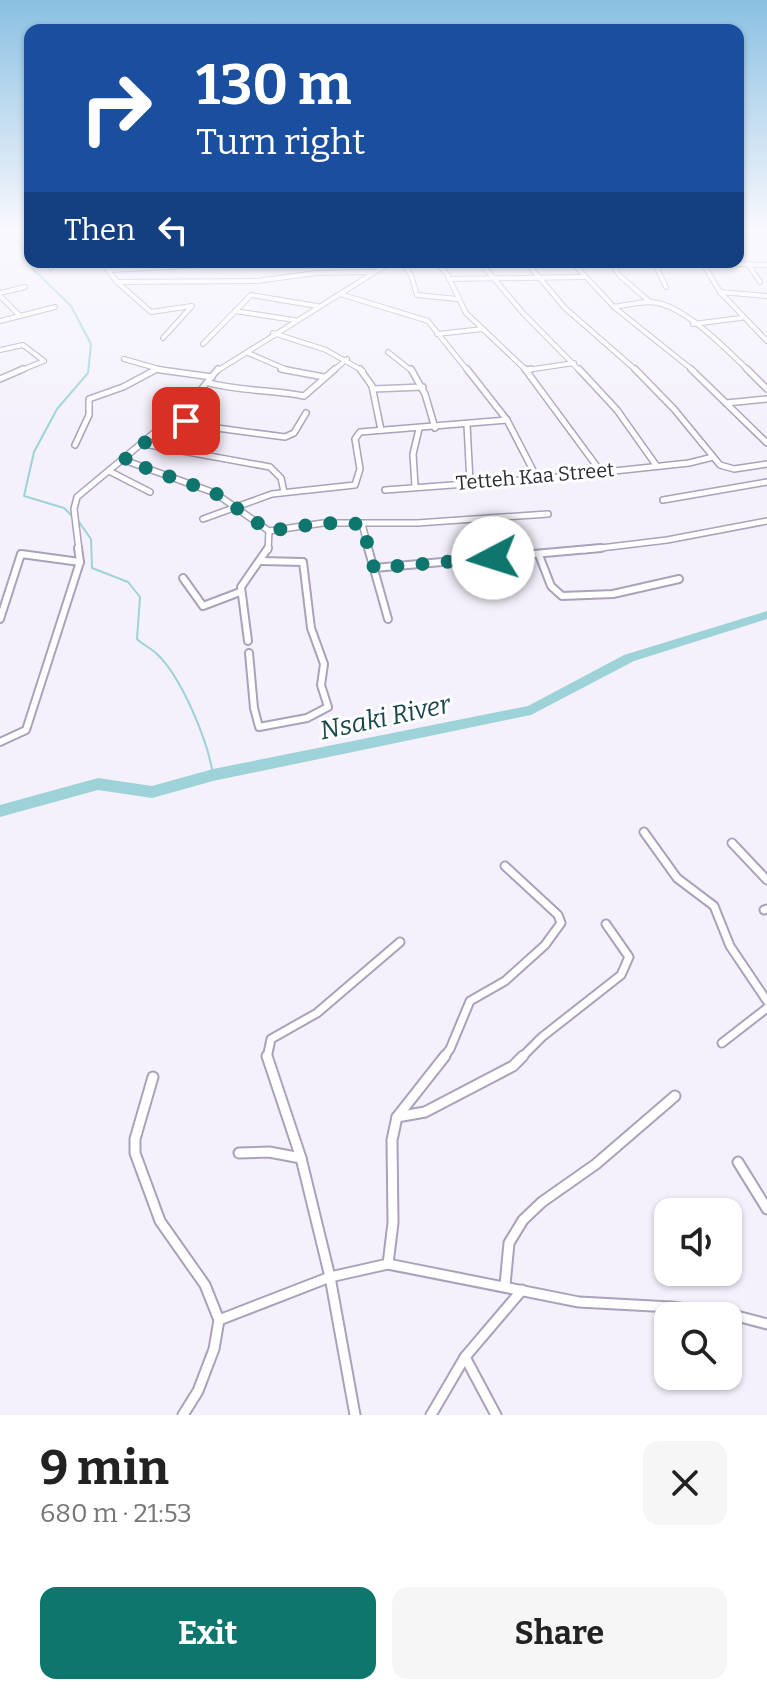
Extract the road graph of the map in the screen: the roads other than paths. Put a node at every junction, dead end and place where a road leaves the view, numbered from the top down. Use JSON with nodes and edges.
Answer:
{"nodes":[{"id":1,"x":0,"y":295,"type":"edge"},
{"id":2,"x":132,"y":295,"type":"edge"},
{"id":3,"x":251,"y":295,"type":"edge"},
{"id":4,"x":251,"y":295,"type":"edge"},
{"id":5,"x":337,"y":295,"type":"edge"},
{"id":6,"x":343,"y":295,"type":"edge"},
{"id":7,"x":417,"y":295,"type":"edge"},
{"id":8,"x":455,"y":295,"type":"edge"},
{"id":9,"x":507,"y":295,"type":"edge"},
{"id":10,"x":554,"y":295,"type":"edge"},
{"id":11,"x":602,"y":295,"type":"edge"},
{"id":12,"x":642,"y":295,"type":"edge"},
{"id":13,"x":723,"y":295,"type":"edge"},
{"id":14,"x":457,"y":299,"type":"junction"},
{"id":15,"x":650,"y":302,"type":"junction"},
{"id":16,"x":318,"y":306,"type":"junction"},
{"id":17,"x":55,"y":307,"type":"dead end"},
{"id":18,"x":614,"y":307,"type":"junction"},
{"id":19,"x":235,"y":311,"type":"junction"},
{"id":20,"x":20,"y":316,"type":"junction"},
{"id":21,"x":742,"y":318,"type":"junction"},
{"id":22,"x":294,"y":320,"type":"junction"},
{"id":23,"x":0,"y":321,"type":"edge"},
{"id":24,"x":693,"y":324,"type":"junction"},
{"id":25,"x":483,"y":329,"type":"junction"},
{"id":26,"x":273,"y":333,"type":"junction"},
{"id":27,"x":437,"y":334,"type":"junction"},
{"id":28,"x":163,"y":338,"type":"dead end"},
{"id":29,"x":767,"y":341,"type":"edge"},
{"id":30,"x":203,"y":344,"type":"dead end"},
{"id":31,"x":0,"y":350,"type":"edge"},
{"id":32,"x":388,"y":352,"type":"dead end"},
{"id":33,"x":248,"y":353,"type":"junction"},
{"id":34,"x":124,"y":359,"type":"dead end"},
{"id":35,"x":347,"y":359,"type":"junction"},
{"id":36,"x":574,"y":363,"type":"junction"},
{"id":37,"x":155,"y":370,"type":"junction"},
{"id":38,"x":527,"y":370,"type":"junction"},
{"id":39,"x":324,"y":377,"type":"junction"},
{"id":40,"x":0,"y":379,"type":"edge"},
{"id":41,"x":210,"y":380,"type":"junction"},
{"id":42,"x":423,"y":387,"type":"junction"},
{"id":43,"x":373,"y":389,"type":"junction"},
{"id":44,"x":767,"y":389,"type":"edge"},
{"id":45,"x":767,"y":399,"type":"edge"},
{"id":46,"x":726,"y":403,"type":"junction"},
{"id":47,"x":306,"y":413,"type":"dead end"},
{"id":48,"x":174,"y":418,"type":"junction"},
{"id":49,"x":507,"y":420,"type":"junction"},
{"id":50,"x":467,"y":425,"type":"junction"},
{"id":51,"x":435,"y":428,"type":"junction"},
{"id":52,"x":419,"y":429,"type":"junction"},
{"id":53,"x":381,"y":430,"type":"junction"},
{"id":54,"x":767,"y":443,"type":"edge"},
{"id":55,"x":144,"y":444,"type":"junction"},
{"id":56,"x":75,"y":445,"type":"dead end"},
{"id":57,"x":713,"y":457,"type":"junction"},
{"id":58,"x":124,"y":460,"type":"junction"},
{"id":59,"x":767,"y":464,"type":"edge"},
{"id":60,"x":656,"y":465,"type":"junction"},
{"id":61,"x":109,"y":471,"type":"junction"},
{"id":62,"x":601,"y":472,"type":"junction"},
{"id":63,"x":537,"y":478,"type":"junction"},
{"id":64,"x":470,"y":482,"type":"junction"},
{"id":65,"x":766,"y":483,"type":"edge"},
{"id":66,"x":415,"y":486,"type":"junction"},
{"id":67,"x":385,"y":490,"type":"dead end"},
{"id":68,"x":150,"y":492,"type":"dead end"},
{"id":69,"x":284,"y":492,"type":"junction"},
{"id":70,"x":663,"y":500,"type":"dead end"},
{"id":71,"x":238,"y":507,"type":"junction"},
{"id":72,"x":548,"y":514,"type":"dead end"},
{"id":73,"x":203,"y":519,"type":"dead end"},
{"id":74,"x":767,"y":521,"type":"edge"},
{"id":75,"x":362,"y":524,"type":"junction"},
{"id":76,"x":269,"y":531,"type":"junction"},
{"id":77,"x":539,"y":555,"type":"junction"},
{"id":78,"x":261,"y":561,"type":"junction"},
{"id":79,"x":80,"y":562,"type":"junction"},
{"id":80,"x":374,"y":568,"type":"junction"},
{"id":81,"x":183,"y":578,"type":"dead end"},
{"id":82,"x":679,"y":579,"type":"dead end"},
{"id":83,"x":240,"y":592,"type":"junction"},
{"id":84,"x":0,"y":619,"type":"edge"},
{"id":85,"x":388,"y":619,"type":"dead end"},
{"id":86,"x":248,"y":641,"type":"dead end"},
{"id":87,"x":249,"y":653,"type":"dead end"},
{"id":88,"x":0,"y":742,"type":"edge"},
{"id":89,"x":644,"y":832,"type":"dead end"},
{"id":90,"x":732,"y":843,"type":"dead end"},
{"id":91,"x":505,"y":866,"type":"dead end"},
{"id":92,"x":767,"y":880,"type":"edge"},
{"id":93,"x":606,"y":924,"type":"dead end"},
{"id":94,"x":400,"y":942,"type":"dead end"},
{"id":95,"x":767,"y":1001,"type":"edge"},
{"id":96,"x":767,"y":1008,"type":"edge"},
{"id":97,"x":722,"y":1043,"type":"dead end"},
{"id":98,"x":153,"y":1077,"type":"dead end"},
{"id":99,"x":675,"y":1096,"type":"dead end"},
{"id":100,"x":397,"y":1117,"type":"junction"},
{"id":101,"x":239,"y":1153,"type":"dead end"},
{"id":102,"x":301,"y":1158,"type":"junction"},
{"id":103,"x":738,"y":1162,"type":"dead end"},
{"id":104,"x":767,"y":1209,"type":"edge"},
{"id":105,"x":388,"y":1264,"type":"junction"},
{"id":106,"x":330,"y":1277,"type":"junction"},
{"id":107,"x":505,"y":1285,"type":"junction"},
{"id":108,"x":522,"y":1290,"type":"junction"},
{"id":109,"x":219,"y":1320,"type":"junction"},
{"id":110,"x":767,"y":1324,"type":"edge"},
{"id":111,"x":465,"y":1357,"type":"junction"},
{"id":112,"x":183,"y":1415,"type":"edge"},
{"id":113,"x":355,"y":1415,"type":"edge"},
{"id":114,"x":431,"y":1415,"type":"edge"},
{"id":115,"x":496,"y":1415,"type":"edge"}],
"edges":[{"from":1,"to":20,"type":"street"},
{"from":2,"to":28,"type":"street"},
{"from":3,"to":16,"type":"street"},
{"from":4,"to":19,"type":"street"},
{"from":5,"to":16,"type":"street"},
{"from":6,"to":27,"type":"street"},
{"from":7,"to":14,"type":"street"},
{"from":8,"to":14,"type":"street"},
{"from":9,"to":36,"type":"street"},
{"from":10,"to":57,"type":"street"},
{"from":11,"to":18,"type":"street"},
{"from":12,"to":15,"type":"street"},
{"from":13,"to":21,"type":"street"},
{"from":14,"to":25,"type":"street"},
{"from":15,"to":18,"type":"street"},
{"from":15,"to":24,"type":"street"},
{"from":16,"to":22,"type":"street"},
{"from":17,"to":20,"type":"street"},
{"from":18,"to":46,"type":"street"},
{"from":19,"to":22,"type":"street"},
{"from":19,"to":30,"type":"street"},
{"from":20,"to":23,"type":"street"},
{"from":21,"to":24,"type":"street"},
{"from":21,"to":29,"type":"street"},
{"from":22,"to":26,"type":"street"},
{"from":24,"to":44,"type":"street"},
{"from":25,"to":27,"type":"street"},
{"from":25,"to":38,"type":"street"},
{"from":26,"to":33,"type":"street"},
{"from":26,"to":35,"type":"street"},
{"from":27,"to":49,"type":"street"},
{"from":31,"to":40,"type":"street"},
{"from":32,"to":42,"type":"street"},
{"from":33,"to":39,"type":"street"},
{"from":33,"to":41,"type":"street"},
{"from":34,"to":37,"type":"street"},
{"from":35,"to":39,"type":"street"},
{"from":35,"to":43,"type":"street"},
{"from":36,"to":38,"type":"street"},
{"from":36,"to":60,"type":"street"},
{"from":37,"to":41,"type":"street"},
{"from":37,"to":56,"type":"street"},
{"from":38,"to":62,"type":"street"},
{"from":39,"to":41,"type":"street"},
{"from":41,"to":48,"type":"street"},
{"from":42,"to":43,"type":"street"},
{"from":42,"to":51,"type":"street"},
{"from":43,"to":53,"type":"street"},
{"from":45,"to":46,"type":"street"},
{"from":46,"to":54,"type":"street"},
{"from":47,"to":48,"type":"street"},
{"from":48,"to":55,"type":"street"},
{"from":49,"to":50,"type":"street"},
{"from":49,"to":63,"type":"street"},
{"from":50,"to":51,"type":"street"},
{"from":50,"to":64,"type":"street"},
{"from":51,"to":52,"type":"street"},
{"from":52,"to":53,"type":"street"},
{"from":52,"to":66,"type":"street"},
{"from":53,"to":69,"type":"street"},
{"from":55,"to":58,"type":"street"},
{"from":55,"to":69,"type":"street"},
{"from":57,"to":59,"type":"street"},
{"from":57,"to":60,"type":"street","name":"Tetteh Kaa Street"},
{"from":58,"to":61,"type":"street"},
{"from":58,"to":71,"type":"street"},
{"from":60,"to":62,"type":"street","name":"Tetteh Kaa Street"},
{"from":61,"to":68,"type":"street"},
{"from":61,"to":79,"type":"street"},
{"from":62,"to":63,"type":"street","name":"Tetteh Kaa Street"},
{"from":63,"to":64,"type":"street","name":"Tetteh Kaa Street"},
{"from":64,"to":66,"type":"street","name":"Tetteh Kaa Street"},
{"from":65,"to":70,"type":"street"},
{"from":66,"to":67,"type":"street","name":"Tetteh Kaa Street"},
{"from":69,"to":71,"type":"street"},
{"from":71,"to":73,"type":"street"},
{"from":71,"to":76,"type":"street"},
{"from":72,"to":75,"type":"street"},
{"from":74,"to":77,"type":"street"},
{"from":75,"to":76,"type":"street"},
{"from":75,"to":80,"type":"street"},
{"from":76,"to":78,"type":"street"},
{"from":77,"to":80,"type":"street"},
{"from":77,"to":82,"type":"street"},
{"from":78,"to":83,"type":"street"},
{"from":78,"to":87,"type":"street"},
{"from":79,"to":84,"type":"street"},
{"from":79,"to":88,"type":"street"},
{"from":80,"to":85,"type":"street"},
{"from":81,"to":83,"type":"street"},
{"from":83,"to":86,"type":"street"},
{"from":89,"to":95,"type":"street"},
{"from":90,"to":92,"type":"street"},
{"from":91,"to":100,"type":"street"},
{"from":93,"to":100,"type":"street"},
{"from":94,"to":102,"type":"street"},
{"from":96,"to":97,"type":"street"},
{"from":98,"to":109,"type":"street"},
{"from":99,"to":107,"type":"street"},
{"from":100,"to":105,"type":"street"},
{"from":101,"to":102,"type":"street"},
{"from":102,"to":106,"type":"street"},
{"from":103,"to":104,"type":"street"},
{"from":105,"to":106,"type":"street"},
{"from":105,"to":107,"type":"street"},
{"from":106,"to":109,"type":"street"},
{"from":106,"to":113,"type":"street"},
{"from":107,"to":108,"type":"street"},
{"from":108,"to":110,"type":"street"},
{"from":108,"to":111,"type":"street"},
{"from":109,"to":112,"type":"street"},
{"from":111,"to":114,"type":"street"},
{"from":111,"to":115,"type":"street"}]}
